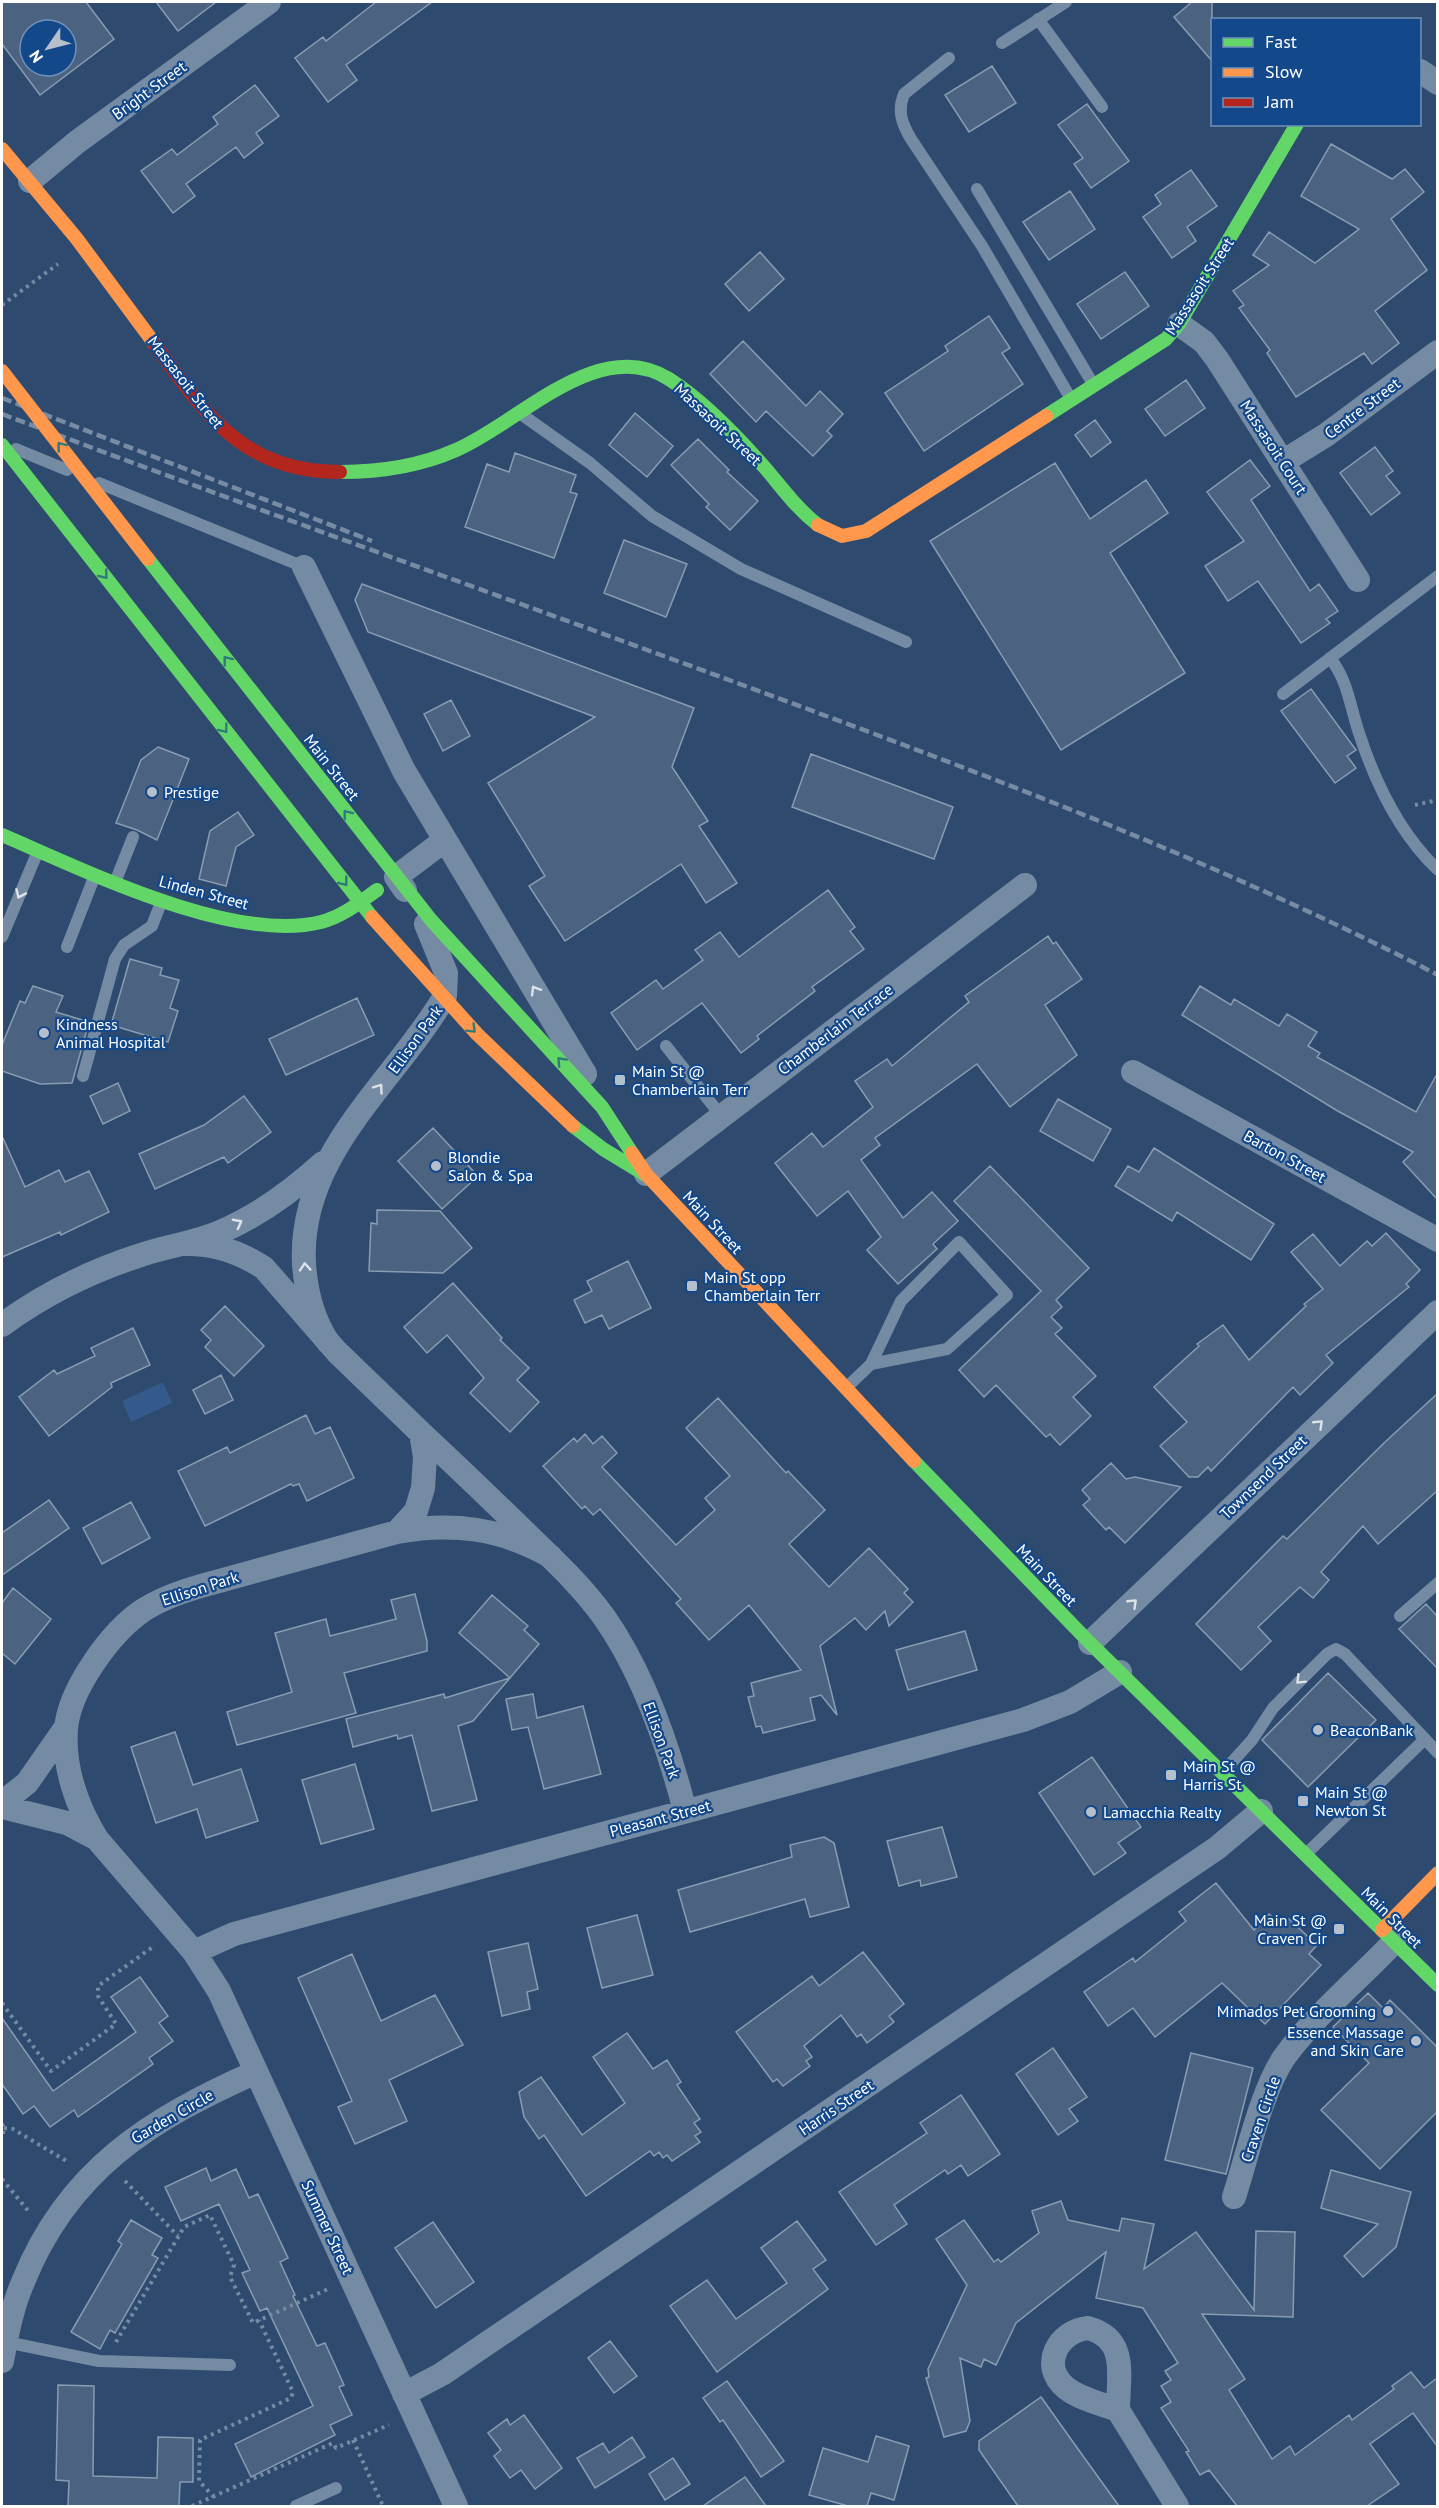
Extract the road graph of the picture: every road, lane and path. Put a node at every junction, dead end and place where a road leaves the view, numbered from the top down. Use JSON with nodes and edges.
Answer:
{"nodes":[{"id":1,"x":270,"y":2,"type":"edge"},
{"id":2,"x":1066,"y":2,"type":"edge"},
{"id":3,"x":1038,"y":19,"type":"junction"},
{"id":4,"x":1002,"y":43,"type":"dead end"},
{"id":5,"x":949,"y":58,"type":"dead end"},
{"id":6,"x":1421,"y":72,"type":"edge"},
{"id":7,"x":1437,"y":83,"type":"edge"},
{"id":8,"x":1102,"y":107,"type":"dead end"},
{"id":9,"x":1296,"y":126,"type":"edge"},
{"id":10,"x":2,"y":149,"type":"edge"},
{"id":11,"x":30,"y":181,"type":"junction"},
{"id":12,"x":978,"y":189,"type":"dead end"},
{"id":13,"x":56,"y":265,"type":"dead end"},
{"id":14,"x":2,"y":305,"type":"edge"},
{"id":15,"x":1179,"y":324,"type":"junction"},
{"id":16,"x":1437,"y":352,"type":"edge"},
{"id":17,"x":2,"y":371,"type":"edge"},
{"id":18,"x":1094,"y":386,"type":"junction"},
{"id":19,"x":1072,"y":400,"type":"junction"},
{"id":20,"x":520,"y":414,"type":"junction"},
{"id":21,"x":2,"y":444,"type":"edge"},
{"id":22,"x":1284,"y":461,"type":"junction"},
{"id":23,"x":304,"y":567,"type":"joint"},
{"id":24,"x":1437,"y":576,"type":"edge"},
{"id":25,"x":1358,"y":580,"type":"dead end"},
{"id":26,"x":906,"y":642,"type":"dead end"},
{"id":27,"x":1330,"y":658,"type":"junction"},
{"id":28,"x":1283,"y":694,"type":"dead end"},
{"id":29,"x":2,"y":835,"type":"edge"},
{"id":30,"x":133,"y":837,"type":"dead end"},
{"id":31,"x":445,"y":840,"type":"junction"},
{"id":32,"x":39,"y":850,"type":"junction"},
{"id":33,"x":1437,"y":870,"type":"edge"},
{"id":34,"x":96,"y":874,"type":"junction"},
{"id":35,"x":396,"y":877,"type":"junction"},
{"id":36,"x":115,"y":882,"type":"junction"},
{"id":37,"x":1025,"y":885,"type":"dead end"},
{"id":38,"x":163,"y":899,"type":"junction"},
{"id":39,"x":360,"y":902,"type":"junction"},
{"id":40,"x":2,"y":937,"type":"edge"},
{"id":41,"x":67,"y":947,"type":"dead end"},
{"id":42,"x":444,"y":999,"type":"junction"},
{"id":43,"x":666,"y":1046,"type":"dead end"},
{"id":44,"x":1133,"y":1072,"type":"dead end"},
{"id":45,"x":83,"y":1076,"type":"dead end"},
{"id":46,"x":722,"y":1116,"type":"junction"},
{"id":47,"x":619,"y":1130,"type":"junction"},
{"id":48,"x":327,"y":1160,"type":"junction"},
{"id":49,"x":646,"y":1174,"type":"junction"},
{"id":50,"x":1437,"y":1240,"type":"edge"},
{"id":51,"x":184,"y":1244,"type":"junction"},
{"id":52,"x":1437,"y":1312,"type":"edge"},
{"id":53,"x":2,"y":1325,"type":"edge"},
{"id":54,"x":328,"y":1342,"type":"junction"},
{"id":55,"x":871,"y":1364,"type":"junction"},
{"id":56,"x":845,"y":1389,"type":"junction"},
{"id":57,"x":421,"y":1433,"type":"junction"},
{"id":58,"x":397,"y":1532,"type":"junction"},
{"id":59,"x":550,"y":1556,"type":"junction"},
{"id":60,"x":1437,"y":1583,"type":"edge"},
{"id":61,"x":1400,"y":1616,"type":"dead end"},
{"id":62,"x":1090,"y":1643,"type":"junction"},
{"id":63,"x":1120,"y":1672,"type":"junction"},
{"id":64,"x":66,"y":1727,"type":"junction"},
{"id":65,"x":1425,"y":1739,"type":"junction"},
{"id":66,"x":1437,"y":1753,"type":"edge"},
{"id":67,"x":1222,"y":1773,"type":"junction"},
{"id":68,"x":2,"y":1803,"type":"edge"},
{"id":69,"x":2,"y":1807,"type":"edge"},
{"id":70,"x":685,"y":1810,"type":"junction"},
{"id":71,"x":1261,"y":1811,"type":"junction"},
{"id":72,"x":97,"y":1839,"type":"junction"},
{"id":73,"x":1306,"y":1855,"type":"junction"},
{"id":74,"x":1437,"y":1873,"type":"edge"},
{"id":75,"x":1388,"y":1936,"type":"junction"},
{"id":76,"x":157,"y":1944,"type":"dead end"},
{"id":77,"x":194,"y":1952,"type":"junction"},
{"id":78,"x":1437,"y":1985,"type":"edge"},
{"id":79,"x":2,"y":2002,"type":"edge"},
{"id":80,"x":256,"y":2072,"type":"junction"},
{"id":81,"x":3,"y":2126,"type":"edge"},
{"id":82,"x":2,"y":2138,"type":"edge"},
{"id":83,"x":69,"y":2162,"type":"dead end"},
{"id":84,"x":123,"y":2178,"type":"dead end"},
{"id":85,"x":2,"y":2179,"type":"edge"},
{"id":86,"x":1234,"y":2197,"type":"dead end"},
{"id":87,"x":30,"y":2213,"type":"dead end"},
{"id":88,"x":178,"y":2236,"type":"junction"},
{"id":89,"x":331,"y":2287,"type":"dead end"},
{"id":90,"x":259,"y":2320,"type":"junction"},
{"id":91,"x":4,"y":2351,"type":"edge"},
{"id":92,"x":105,"y":2361,"type":"junction"},
{"id":93,"x":230,"y":2365,"type":"dead end"},
{"id":94,"x":404,"y":2394,"type":"junction"},
{"id":95,"x":1118,"y":2410,"type":"dead end"},
{"id":96,"x":393,"y":2423,"type":"dead end"},
{"id":97,"x":353,"y":2440,"type":"junction"},
{"id":98,"x":336,"y":2488,"type":"dead end"},
{"id":99,"x":214,"y":2497,"type":"junction"},
{"id":100,"x":192,"y":2506,"type":"edge"},
{"id":101,"x":296,"y":2506,"type":"edge"},
{"id":102,"x":383,"y":2506,"type":"edge"},
{"id":103,"x":456,"y":2506,"type":"edge"},
{"id":104,"x":1177,"y":2506,"type":"edge"}],
"edges":[{"from":1,"to":11,"type":"street","name":"Bright Street"},
{"from":2,"to":3,"type":"lane"},
{"from":3,"to":4,"type":"lane"},
{"from":3,"to":8,"type":"lane"},
{"from":5,"to":19,"type":"lane"},
{"from":6,"to":7,"type":"street"},
{"from":9,"to":15,"type":"main road","name":"Massasoit Street"},
{"from":10,"to":11,"type":"main road","name":"Massasoit Street"},
{"from":11,"to":20,"type":"main road","name":"Massasoit Street"},
{"from":12,"to":18,"type":"lane"},
{"from":13,"to":14,"type":"path"},
{"from":15,"to":18,"type":"main road","name":"Massasoit Street"},
{"from":15,"to":22,"type":"street","name":"Massasoit Court"},
{"from":16,"to":22,"type":"street","name":"Centre Street"},
{"from":35,"to":17,"type":"main road","name":"Main Street","one_way":true,"bridge":true},
{"from":18,"to":19,"type":"main road","name":"Massasoit Street"},
{"from":19,"to":20,"type":"main road","name":"Massasoit Street"},
{"from":20,"to":26,"type":"lane"},
{"from":21,"to":23,"type":"lane"},
{"from":21,"to":39,"type":"main road","name":"Main Street","one_way":true},
{"from":22,"to":25,"type":"street","name":"Massasoit Court"},
{"from":23,"to":31,"type":"street"},
{"from":24,"to":27,"type":"lane"},
{"from":27,"to":28,"type":"lane"},
{"from":27,"to":33,"type":"lane"},
{"from":29,"to":32,"type":"main road","name":"Linden Street"},
{"from":30,"to":36,"type":"lane"},
{"from":31,"to":35,"type":"street"},
{"from":47,"to":31,"type":"street","one_way":true},
{"from":32,"to":34,"type":"main road","name":"Linden Street"},
{"from":32,"to":40,"type":"lane","one_way":true},
{"from":34,"to":36,"type":"main road","name":"Linden Street"},
{"from":34,"to":41,"type":"lane"},
{"from":35,"to":39,"type":"main road","name":"Linden Street"},
{"from":35,"to":42,"type":"street","name":"Ellison Park"},
{"from":47,"to":35,"type":"main road","name":"Main Street","one_way":true},
{"from":36,"to":38,"type":"main road","name":"Linden Street"},
{"from":37,"to":46,"type":"street","name":"Chamberlain Terrace"},
{"from":38,"to":39,"type":"main road","name":"Linden Street"},
{"from":38,"to":45,"type":"lane"},
{"from":39,"to":42,"type":"main road","name":"Main Street"},
{"from":48,"to":42,"type":"street","name":"Ellison Park","one_way":true},
{"from":42,"to":49,"type":"main road","name":"Main Street","one_way":true},
{"from":43,"to":46,"type":"lane"},
{"from":44,"to":50,"type":"street","name":"Barton Street"},
{"from":46,"to":49,"type":"street","name":"Chamberlain Terrace"},
{"from":47,"to":49,"type":"main road","name":"Main Street"},
{"from":51,"to":48,"type":"street","name":"Ellison Park","one_way":true},
{"from":54,"to":48,"type":"street","name":"Ellison Park","one_way":true},
{"from":49,"to":56,"type":"main road","name":"Main Street"},
{"from":51,"to":53,"type":"street","name":"Ellison Park"},
{"from":51,"to":54,"type":"street","name":"Ellison Park"},
{"from":62,"to":52,"type":"street","name":"Townsend Street","one_way":true},
{"from":54,"to":57,"type":"street","name":"Ellison Park"},
{"from":55,"to":55,"type":"lane"},
{"from":55,"to":56,"type":"lane"},
{"from":56,"to":62,"type":"main road","name":"Main Street"},
{"from":57,"to":58,"type":"street"},
{"from":57,"to":59,"type":"street","name":"Ellison Park"},
{"from":58,"to":59,"type":"street","name":"Ellison Park"},
{"from":58,"to":64,"type":"street","name":"Ellison Park"},
{"from":59,"to":70,"type":"street","name":"Ellison Park"},
{"from":60,"to":61,"type":"lane"},
{"from":62,"to":63,"type":"main road","name":"Main Street"},
{"from":63,"to":67,"type":"main road","name":"Main Street"},
{"from":63,"to":70,"type":"street","name":"Pleasant Street"},
{"from":64,"to":68,"type":"street","name":"Ellison Park"},
{"from":64,"to":72,"type":"street","name":"Ellison Park"},
{"from":65,"to":66,"type":"lane"},
{"from":65,"to":67,"type":"lane","one_way":true},
{"from":65,"to":73,"type":"lane"},
{"from":67,"to":71,"type":"main road","name":"Main Street"},
{"from":69,"to":72,"type":"street","name":"Ellison Park"},
{"from":70,"to":77,"type":"street","name":"Pleasant Street"},
{"from":71,"to":73,"type":"main road","name":"Main Street"},
{"from":71,"to":94,"type":"street","name":"Harris Street"},
{"from":72,"to":77,"type":"street","name":"Ellison Park"},
{"from":73,"to":75,"type":"main road","name":"Main Street"},
{"from":74,"to":75,"type":"main road"},
{"from":75,"to":78,"type":"main road","name":"Main Street"},
{"from":75,"to":86,"type":"street","name":"Craven Circle"},
{"from":76,"to":79,"type":"path"},
{"from":77,"to":80,"type":"street","name":"Summer Street"},
{"from":80,"to":91,"type":"street","name":"Garden Circle"},
{"from":80,"to":94,"type":"street","name":"Summer Street"},
{"from":81,"to":82,"type":"path"},
{"from":81,"to":83,"type":"path"},
{"from":84,"to":88,"type":"path"},
{"from":85,"to":87,"type":"path"},
{"from":88,"to":90,"type":"path"},
{"from":88,"to":92,"type":"path"},
{"from":89,"to":90,"type":"path"},
{"from":90,"to":99,"type":"path"},
{"from":91,"to":92,"type":"lane"},
{"from":92,"to":93,"type":"lane"},
{"from":94,"to":103,"type":"street","name":"Summer Street"},
{"from":95,"to":104,"type":"street"},
{"from":96,"to":97,"type":"path"},
{"from":97,"to":99,"type":"path"},
{"from":97,"to":102,"type":"path"},
{"from":98,"to":101,"type":"lane"},
{"from":99,"to":100,"type":"path"}]}
